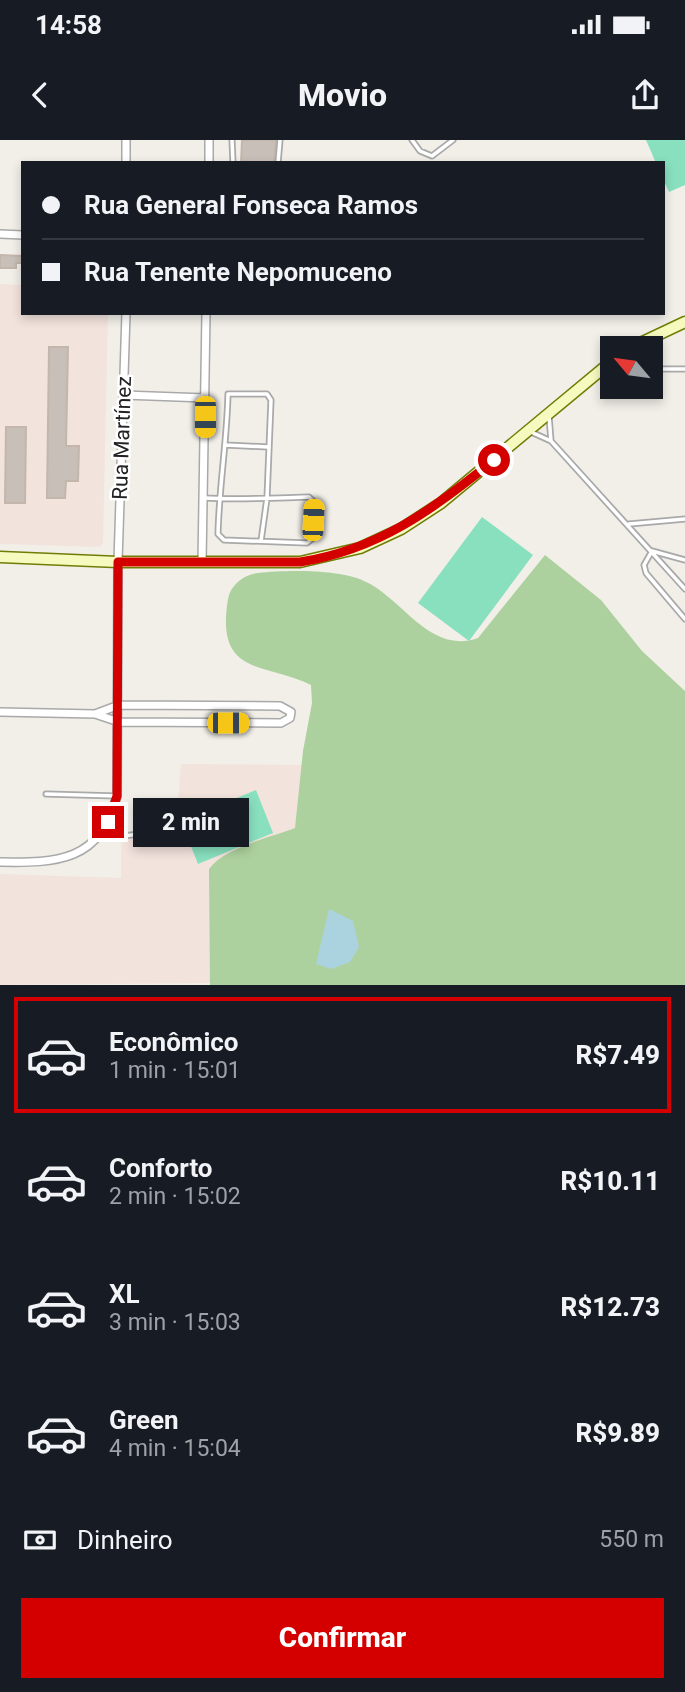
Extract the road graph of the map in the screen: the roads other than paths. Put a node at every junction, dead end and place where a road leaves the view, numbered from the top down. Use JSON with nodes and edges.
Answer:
{"nodes":[{"id":1,"x":126,"y":140,"type":"edge"},
{"id":2,"x":209,"y":140,"type":"edge"},
{"id":3,"x":232,"y":140,"type":"edge"},
{"id":4,"x":280,"y":140,"type":"edge"},
{"id":5,"x":412,"y":140,"type":"edge"},
{"id":6,"x":453,"y":140,"type":"edge"},
{"id":7,"x":126,"y":161,"type":"edge"},
{"id":8,"x":209,"y":161,"type":"edge"},
{"id":9,"x":233,"y":161,"type":"edge"},
{"id":10,"x":278,"y":161,"type":"edge"},
{"id":11,"x":0,"y":234,"type":"edge"},
{"id":12,"x":21,"y":234,"type":"edge"},
{"id":13,"x":126,"y":315,"type":"edge"},
{"id":14,"x":206,"y":315,"type":"edge"},
{"id":15,"x":685,"y":321,"type":"edge"},
{"id":16,"x":654,"y":336,"type":"edge"},
{"id":17,"x":663,"y":369,"type":"edge"},
{"id":18,"x":685,"y":369,"type":"edge"},
{"id":19,"x":600,"y":372,"type":"edge"},
{"id":20,"x":124,"y":395,"type":"junction"},
{"id":21,"x":205,"y":398,"type":"junction"},
{"id":22,"x":549,"y":415,"type":"junction"},
{"id":23,"x":529,"y":430,"type":"junction"},
{"id":24,"x":551,"y":441,"type":"junction"},
{"id":25,"x":226,"y":445,"type":"junction"},
{"id":26,"x":268,"y":446,"type":"junction"},
{"id":27,"x":203,"y":498,"type":"junction"},
{"id":28,"x":267,"y":498,"type":"junction"},
{"id":29,"x":219,"y":499,"type":"junction"},
{"id":30,"x":685,"y":519,"type":"edge"},
{"id":31,"x":629,"y":524,"type":"junction"},
{"id":32,"x":261,"y":541,"type":"junction"},
{"id":33,"x":652,"y":551,"type":"junction"},
{"id":34,"x":0,"y":557,"type":"edge"},
{"id":35,"x":685,"y":560,"type":"edge"},
{"id":36,"x":118,"y":562,"type":"junction"},
{"id":37,"x":202,"y":563,"type":"junction"},
{"id":38,"x":685,"y":589,"type":"edge"},
{"id":39,"x":685,"y":619,"type":"edge"},
{"id":40,"x":119,"y":705,"type":"junction"},
{"id":41,"x":204,"y":706,"type":"junction"},
{"id":42,"x":0,"y":712,"type":"edge"},
{"id":43,"x":96,"y":714,"type":"junction"},
{"id":44,"x":119,"y":722,"type":"junction"},
{"id":45,"x":202,"y":723,"type":"junction"},
{"id":46,"x":46,"y":794,"type":"dead end"},
{"id":47,"x":117,"y":796,"type":"junction"},
{"id":48,"x":164,"y":810,"type":"dead end"},
{"id":49,"x":99,"y":834,"type":"junction"},
{"id":50,"x":0,"y":862,"type":"edge"}],
"edges":[{"from":1,"to":7,"type":"street"},
{"from":2,"to":8,"type":"street"},
{"from":3,"to":9,"type":"lane"},
{"from":4,"to":10,"type":"lane"},
{"from":5,"to":6,"type":"lane"},
{"from":11,"to":12,"type":"street"},
{"from":13,"to":20,"type":"street","name":"Rua Martínez"},
{"from":14,"to":21,"type":"street"},
{"from":15,"to":16,"type":"street"},
{"from":17,"to":18,"type":"lane"},
{"from":19,"to":22,"type":"street"},
{"from":20,"to":21,"type":"street"},
{"from":20,"to":36,"type":"street","name":"Rua Martínez"},
{"from":21,"to":27,"type":"street"},
{"from":22,"to":23,"type":"street"},
{"from":22,"to":24,"type":"lane"},
{"from":23,"to":24,"type":"lane"},
{"from":23,"to":37,"type":"street"},
{"from":24,"to":31,"type":"lane"},
{"from":25,"to":26,"type":"lane"},
{"from":25,"to":26,"type":"lane"},
{"from":25,"to":29,"type":"lane"},
{"from":26,"to":28,"type":"lane"},
{"from":27,"to":29,"type":"lane"},
{"from":27,"to":37,"type":"street"},
{"from":28,"to":29,"type":"lane"},
{"from":28,"to":32,"type":"lane"},
{"from":28,"to":32,"type":"lane"},
{"from":29,"to":32,"type":"lane"},
{"from":30,"to":31,"type":"lane"},
{"from":31,"to":33,"type":"lane"},
{"from":33,"to":35,"type":"lane"},
{"from":33,"to":38,"type":"lane"},
{"from":33,"to":39,"type":"lane"},
{"from":34,"to":36,"type":"street"},
{"from":36,"to":37,"type":"street"},
{"from":36,"to":40,"type":"street","name":"Rua Martínez"},
{"from":40,"to":41,"type":"street"},
{"from":40,"to":43,"type":"street"},
{"from":40,"to":44,"type":"street","name":"Rua Martínez"},
{"from":41,"to":45,"type":"street"},
{"from":41,"to":45,"type":"street"},
{"from":42,"to":43,"type":"street"},
{"from":43,"to":44,"type":"street"},
{"from":44,"to":45,"type":"street"},
{"from":44,"to":47,"type":"street","name":"Rua Martínez"},
{"from":46,"to":47,"type":"lane"},
{"from":47,"to":49,"type":"street"},
{"from":48,"to":49,"type":"lane"},
{"from":49,"to":50,"type":"street"}]}
